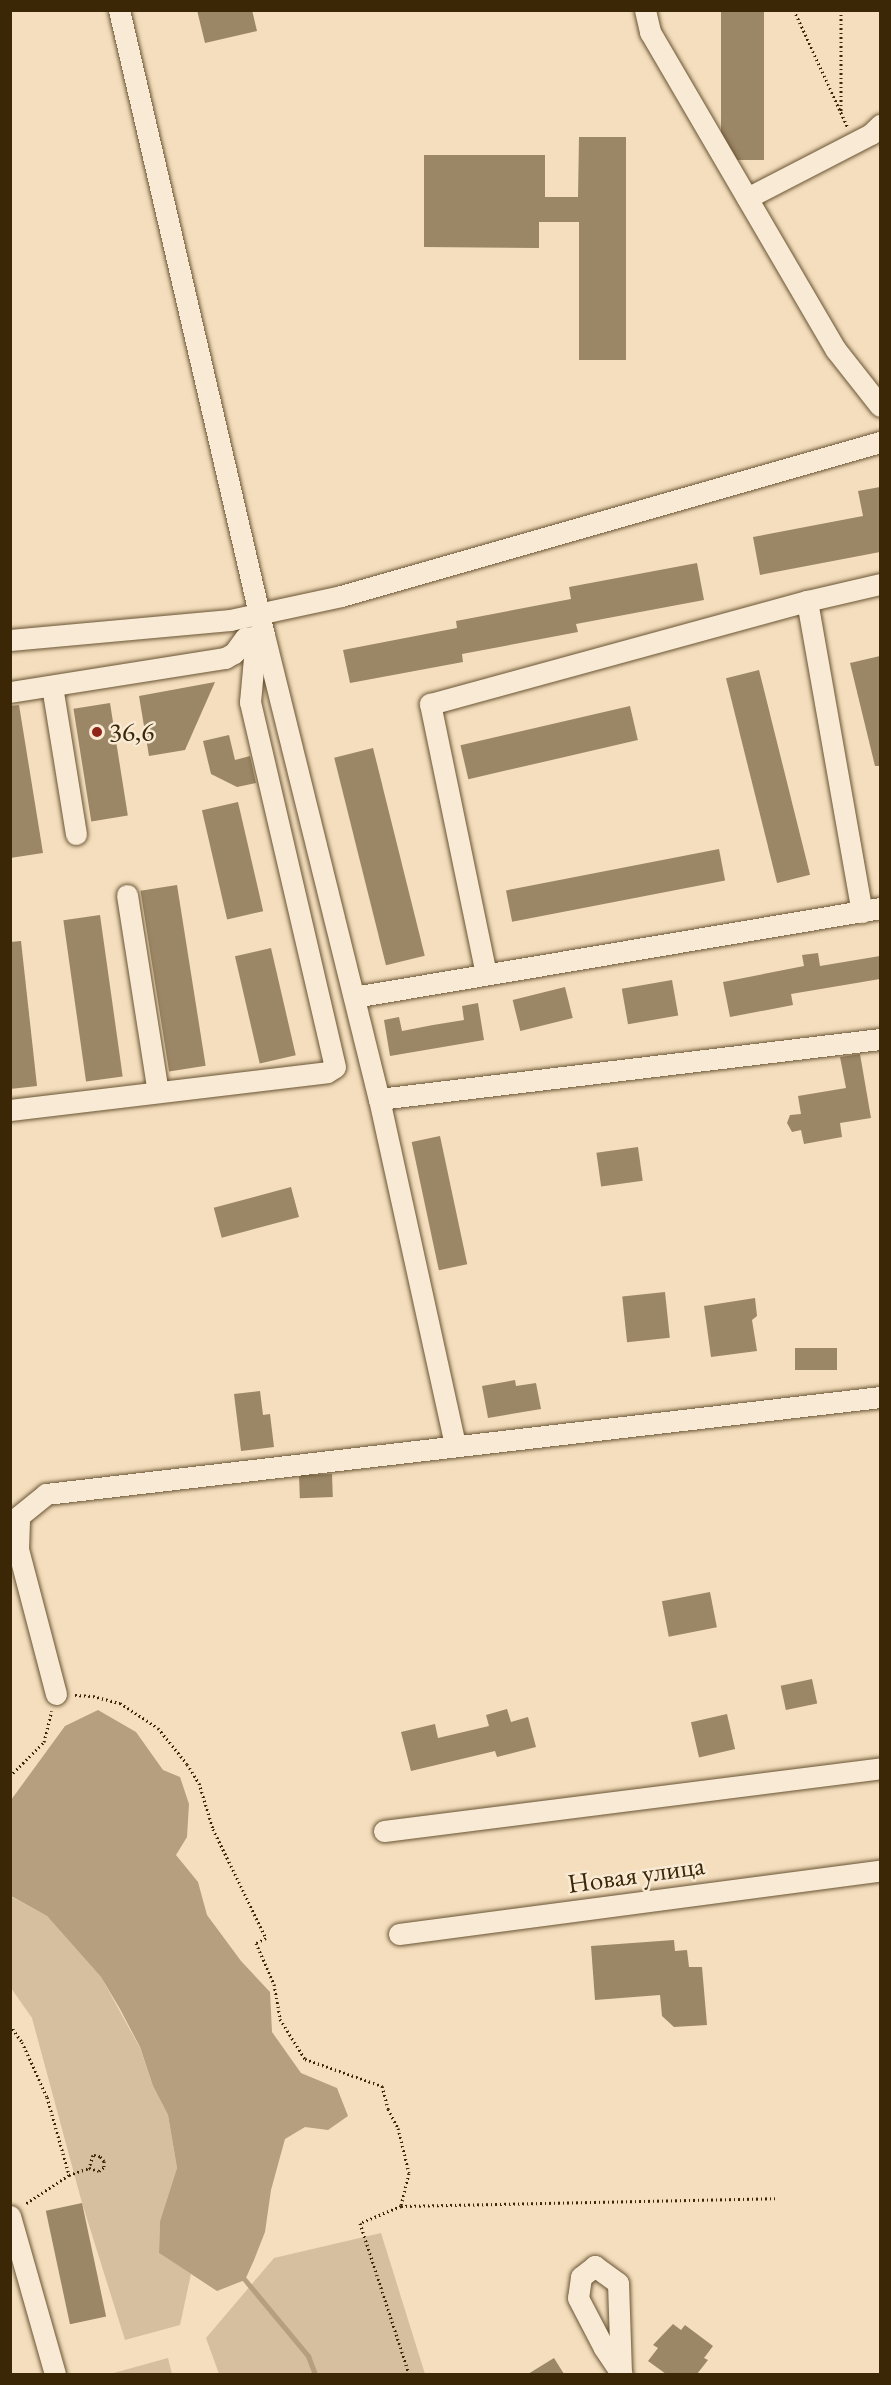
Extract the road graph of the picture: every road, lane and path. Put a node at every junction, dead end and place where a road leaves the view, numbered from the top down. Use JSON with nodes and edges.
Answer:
{"nodes":[{"id":1,"x":120,"y":10,"type":"edge"},
{"id":2,"x":645,"y":10,"type":"edge"},
{"id":3,"x":794,"y":10,"type":"edge"},
{"id":4,"x":841,"y":10,"type":"edge"},
{"id":5,"x":841,"y":114,"type":"junction"},
{"id":6,"x":880,"y":125,"type":"edge"},
{"id":7,"x":854,"y":142,"type":"junction"},
{"id":8,"x":747,"y":198,"type":"junction"},
{"id":9,"x":880,"y":405,"type":"edge"},
{"id":10,"x":880,"y":442,"type":"edge"},
{"id":11,"x":880,"y":584,"type":"edge"},
{"id":12,"x":807,"y":601,"type":"junction"},
{"id":13,"x":259,"y":612,"type":"junction"},
{"id":14,"x":260,"y":635,"type":"junction"},
{"id":15,"x":10,"y":640,"type":"edge"},
{"id":16,"x":234,"y":653,"type":"junction"},
{"id":17,"x":253,"y":665,"type":"junction"},
{"id":18,"x":52,"y":686,"type":"junction"},
{"id":19,"x":10,"y":692,"type":"edge"},
{"id":20,"x":76,"y":834,"type":"dead end"},
{"id":21,"x":127,"y":895,"type":"dead end"},
{"id":22,"x":871,"y":910,"type":"edge"},
{"id":23,"x":486,"y":974,"type":"junction"},
{"id":24,"x":354,"y":997,"type":"junction"},
{"id":25,"x":880,"y":1039,"type":"edge"},
{"id":26,"x":158,"y":1092,"type":"junction"},
{"id":27,"x":379,"y":1099,"type":"junction"},
{"id":28,"x":10,"y":1110,"type":"edge"},
{"id":29,"x":880,"y":1397,"type":"edge"},
{"id":30,"x":455,"y":1445,"type":"junction"},
{"id":31,"x":56,"y":1694,"type":"junction"},
{"id":32,"x":880,"y":1768,"type":"edge"},
{"id":33,"x":10,"y":1776,"type":"edge"},
{"id":34,"x":384,"y":1831,"type":"dead end"},
{"id":35,"x":880,"y":1871,"type":"edge"},
{"id":36,"x":399,"y":1934,"type":"dead end"},
{"id":37,"x":10,"y":2025,"type":"edge"},
{"id":38,"x":89,"y":2168,"type":"junction"},
{"id":39,"x":69,"y":2175,"type":"junction"},
{"id":40,"x":775,"y":2198,"type":"dead end"},
{"id":41,"x":401,"y":2206,"type":"junction"},
{"id":42,"x":15,"y":2211,"type":"edge"},
{"id":43,"x":55,"y":2374,"type":"edge"},
{"id":44,"x":408,"y":2374,"type":"edge"}],
"edges":[{"from":1,"to":13,"type":"street"},
{"from":2,"to":8,"type":"street"},
{"from":3,"to":5,"type":"path"},
{"from":4,"to":5,"type":"path"},
{"from":5,"to":7,"type":"path"},
{"from":6,"to":7,"type":"street"},
{"from":7,"to":8,"type":"street"},
{"from":8,"to":9,"type":"street"},
{"from":10,"to":13,"type":"street"},
{"from":11,"to":12,"type":"street"},
{"from":12,"to":22,"type":"street"},
{"from":12,"to":23,"type":"street"},
{"from":13,"to":14,"type":"street"},
{"from":13,"to":15,"type":"street"},
{"from":14,"to":16,"type":"street"},
{"from":14,"to":17,"type":"street"},
{"from":14,"to":24,"type":"street"},
{"from":16,"to":17,"type":"street"},
{"from":16,"to":18,"type":"street"},
{"from":17,"to":26,"type":"street"},
{"from":18,"to":19,"type":"street"},
{"from":18,"to":20,"type":"street"},
{"from":21,"to":26,"type":"street"},
{"from":22,"to":23,"type":"street"},
{"from":23,"to":24,"type":"street"},
{"from":24,"to":27,"type":"street"},
{"from":25,"to":27,"type":"street"},
{"from":26,"to":28,"type":"street"},
{"from":27,"to":30,"type":"street"},
{"from":29,"to":30,"type":"street"},
{"from":30,"to":31,"type":"street"},
{"from":31,"to":33,"type":"path"},
{"from":31,"to":41,"type":"path"},
{"from":32,"to":34,"type":"street"},
{"from":35,"to":36,"type":"street","name":"Новая улица"},
{"from":37,"to":39,"type":"path"},
{"from":38,"to":38,"type":"path"},
{"from":38,"to":39,"type":"path"},
{"from":39,"to":42,"type":"path"},
{"from":40,"to":41,"type":"path"},
{"from":41,"to":44,"type":"path"},
{"from":42,"to":43,"type":"street"}]}
